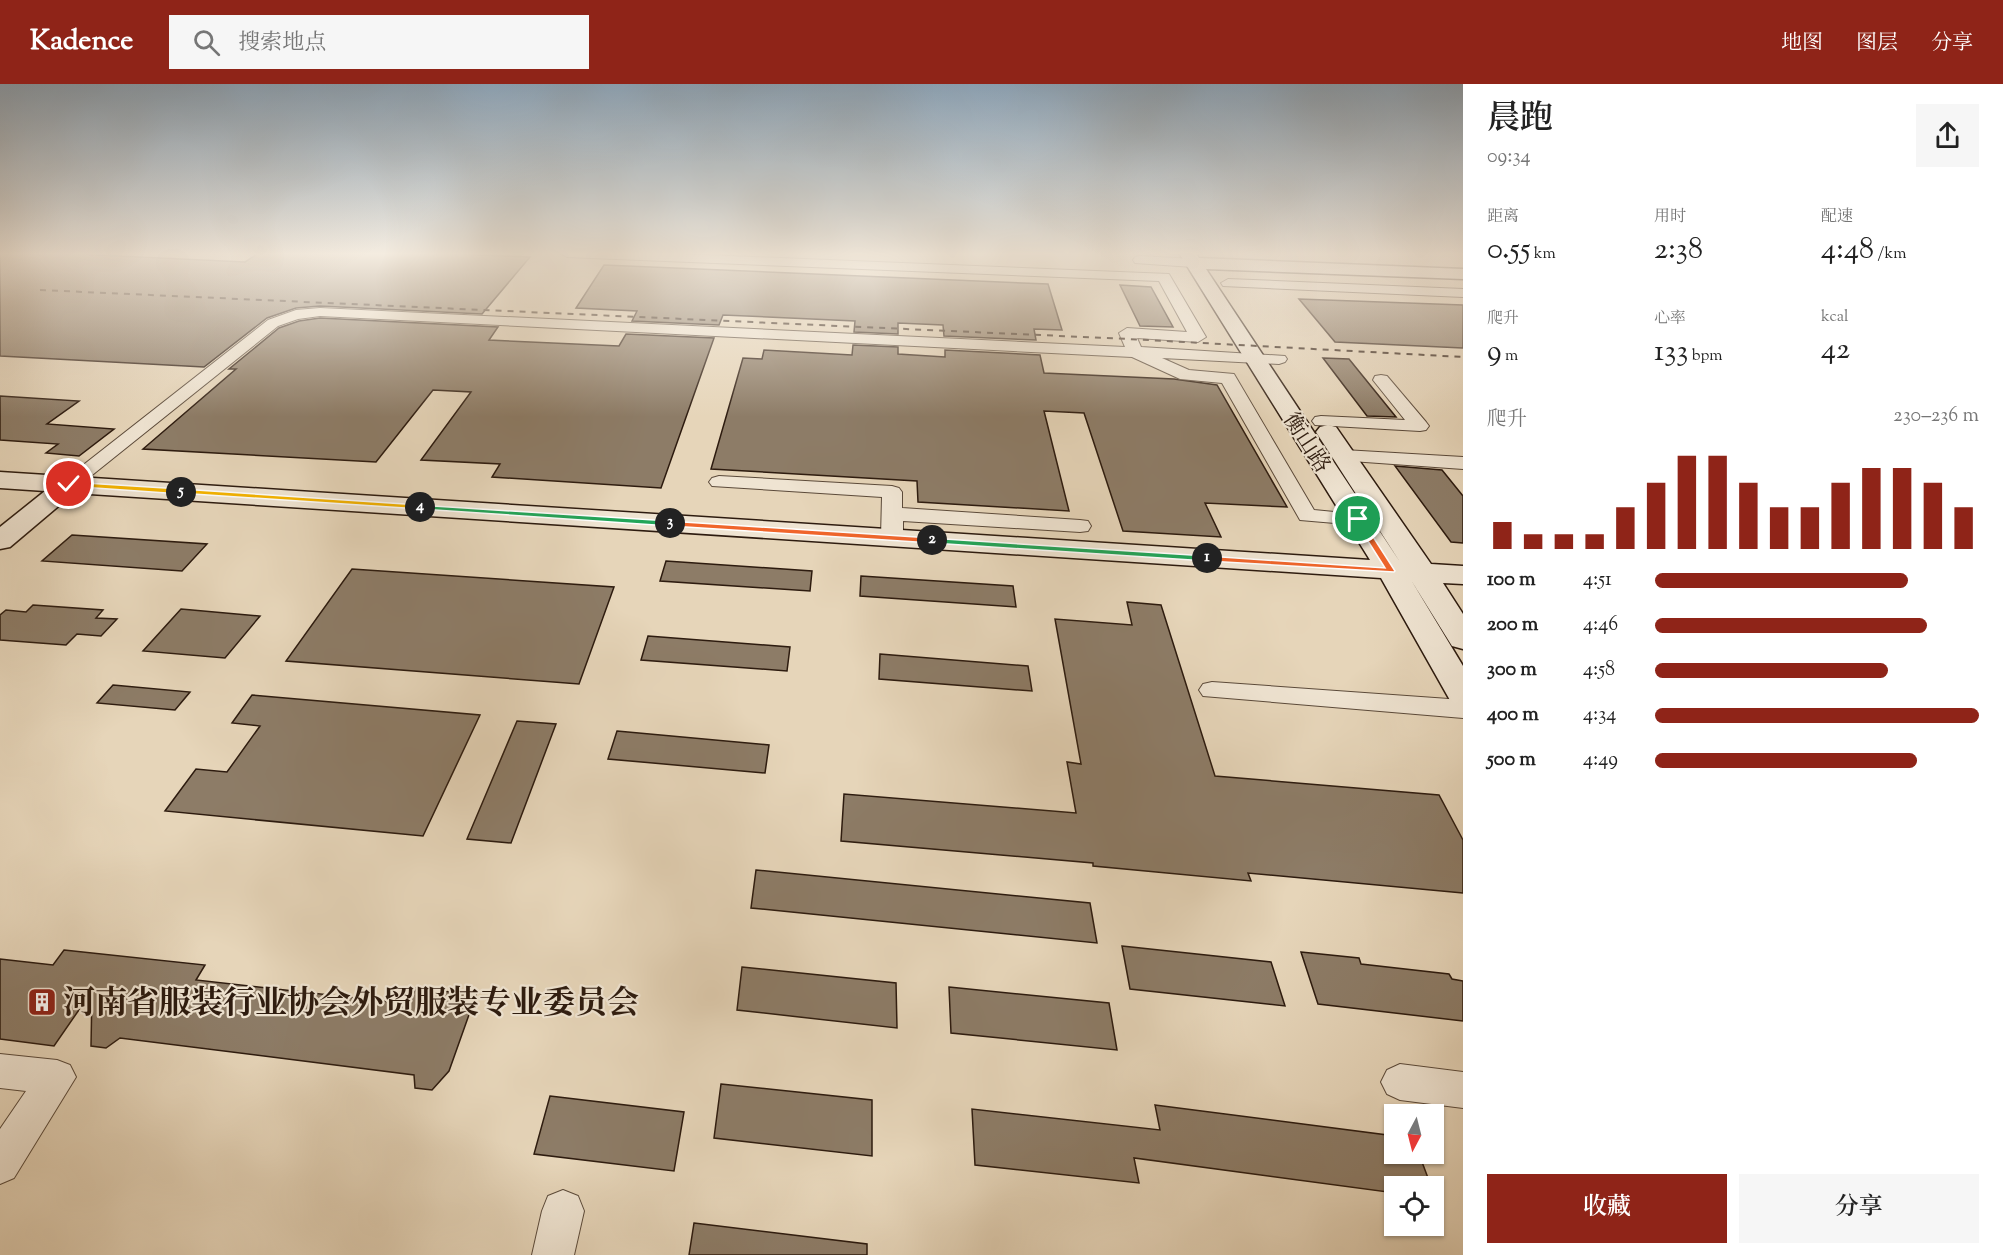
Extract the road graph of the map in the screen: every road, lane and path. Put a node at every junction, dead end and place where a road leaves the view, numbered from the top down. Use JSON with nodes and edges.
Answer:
{"nodes":[{"id":1,"x":1181,"y":308,"type":"edge"},
{"id":2,"x":1229,"y":308,"type":"edge"},
{"id":3,"x":1240,"y":308,"type":"edge"},
{"id":4,"x":1135,"y":352,"type":"junction"},
{"id":5,"x":1254,"y":357,"type":"junction"},
{"id":6,"x":1279,"y":359,"type":"junction"},
{"id":7,"x":1381,"y":380,"type":"dead end"},
{"id":8,"x":1321,"y":421,"type":"junction"},
{"id":9,"x":1344,"y":456,"type":"junction"},
{"id":10,"x":1463,"y":463,"type":"edge"},
{"id":11,"x":0,"y":480,"type":"edge"},
{"id":12,"x":719,"y":482,"type":"dead end"},
{"id":13,"x":69,"y":484,"type":"junction"},
{"id":14,"x":1358,"y":519,"type":"junction"},
{"id":15,"x":892,"y":526,"type":"junction"},
{"id":16,"x":1080,"y":526,"type":"dead end"},
{"id":17,"x":0,"y":540,"type":"edge"},
{"id":18,"x":1391,"y":571,"type":"junction"},
{"id":19,"x":1422,"y":572,"type":"junction"},
{"id":20,"x":1463,"y":575,"type":"edge"},
{"id":21,"x":1463,"y":639,"type":"edge"},
{"id":22,"x":1212,"y":690,"type":"dead end"},
{"id":23,"x":1463,"y":694,"type":"edge"},
{"id":24,"x":1463,"y":709,"type":"edge"},
{"id":25,"x":0,"y":1071,"type":"edge"},
{"id":26,"x":1400,"y":1082,"type":"dead end"},
{"id":27,"x":1463,"y":1090,"type":"edge"},
{"id":28,"x":0,"y":1164,"type":"edge"},
{"id":29,"x":563,"y":1211,"type":"dead end"},
{"id":30,"x":553,"y":1255,"type":"edge"}],
"edges":[{"from":1,"to":4,"type":"street"},
{"from":2,"to":5,"type":"street","name":"衡山路"},
{"from":3,"to":6,"type":"street","name":"衡山路"},
{"from":4,"to":5,"type":"street"},
{"from":4,"to":13,"type":"street"},
{"from":4,"to":14,"type":"street"},
{"from":5,"to":6,"type":"street"},
{"from":5,"to":14,"type":"street","name":"衡山路"},
{"from":6,"to":8,"type":"street","name":"衡山路"},
{"from":7,"to":8,"type":"street"},
{"from":8,"to":9,"type":"street","name":"衡山路"},
{"from":9,"to":10,"type":"street"},
{"from":9,"to":19,"type":"street","name":"衡山路"},
{"from":11,"to":13,"type":"street"},
{"from":12,"to":15,"type":"street"},
{"from":13,"to":15,"type":"street"},
{"from":13,"to":17,"type":"street"},
{"from":14,"to":18,"type":"street","name":"衡山路"},
{"from":15,"to":16,"type":"street"},
{"from":15,"to":18,"type":"street"},
{"from":18,"to":19,"type":"street"},
{"from":18,"to":23,"type":"street","name":"衡山路"},
{"from":19,"to":20,"type":"street"},
{"from":19,"to":21,"type":"street","name":"衡山路"},
{"from":22,"to":24,"type":"street"},
{"from":25,"to":28,"type":"street"},
{"from":26,"to":27,"type":"street"},
{"from":29,"to":30,"type":"street"}]}
